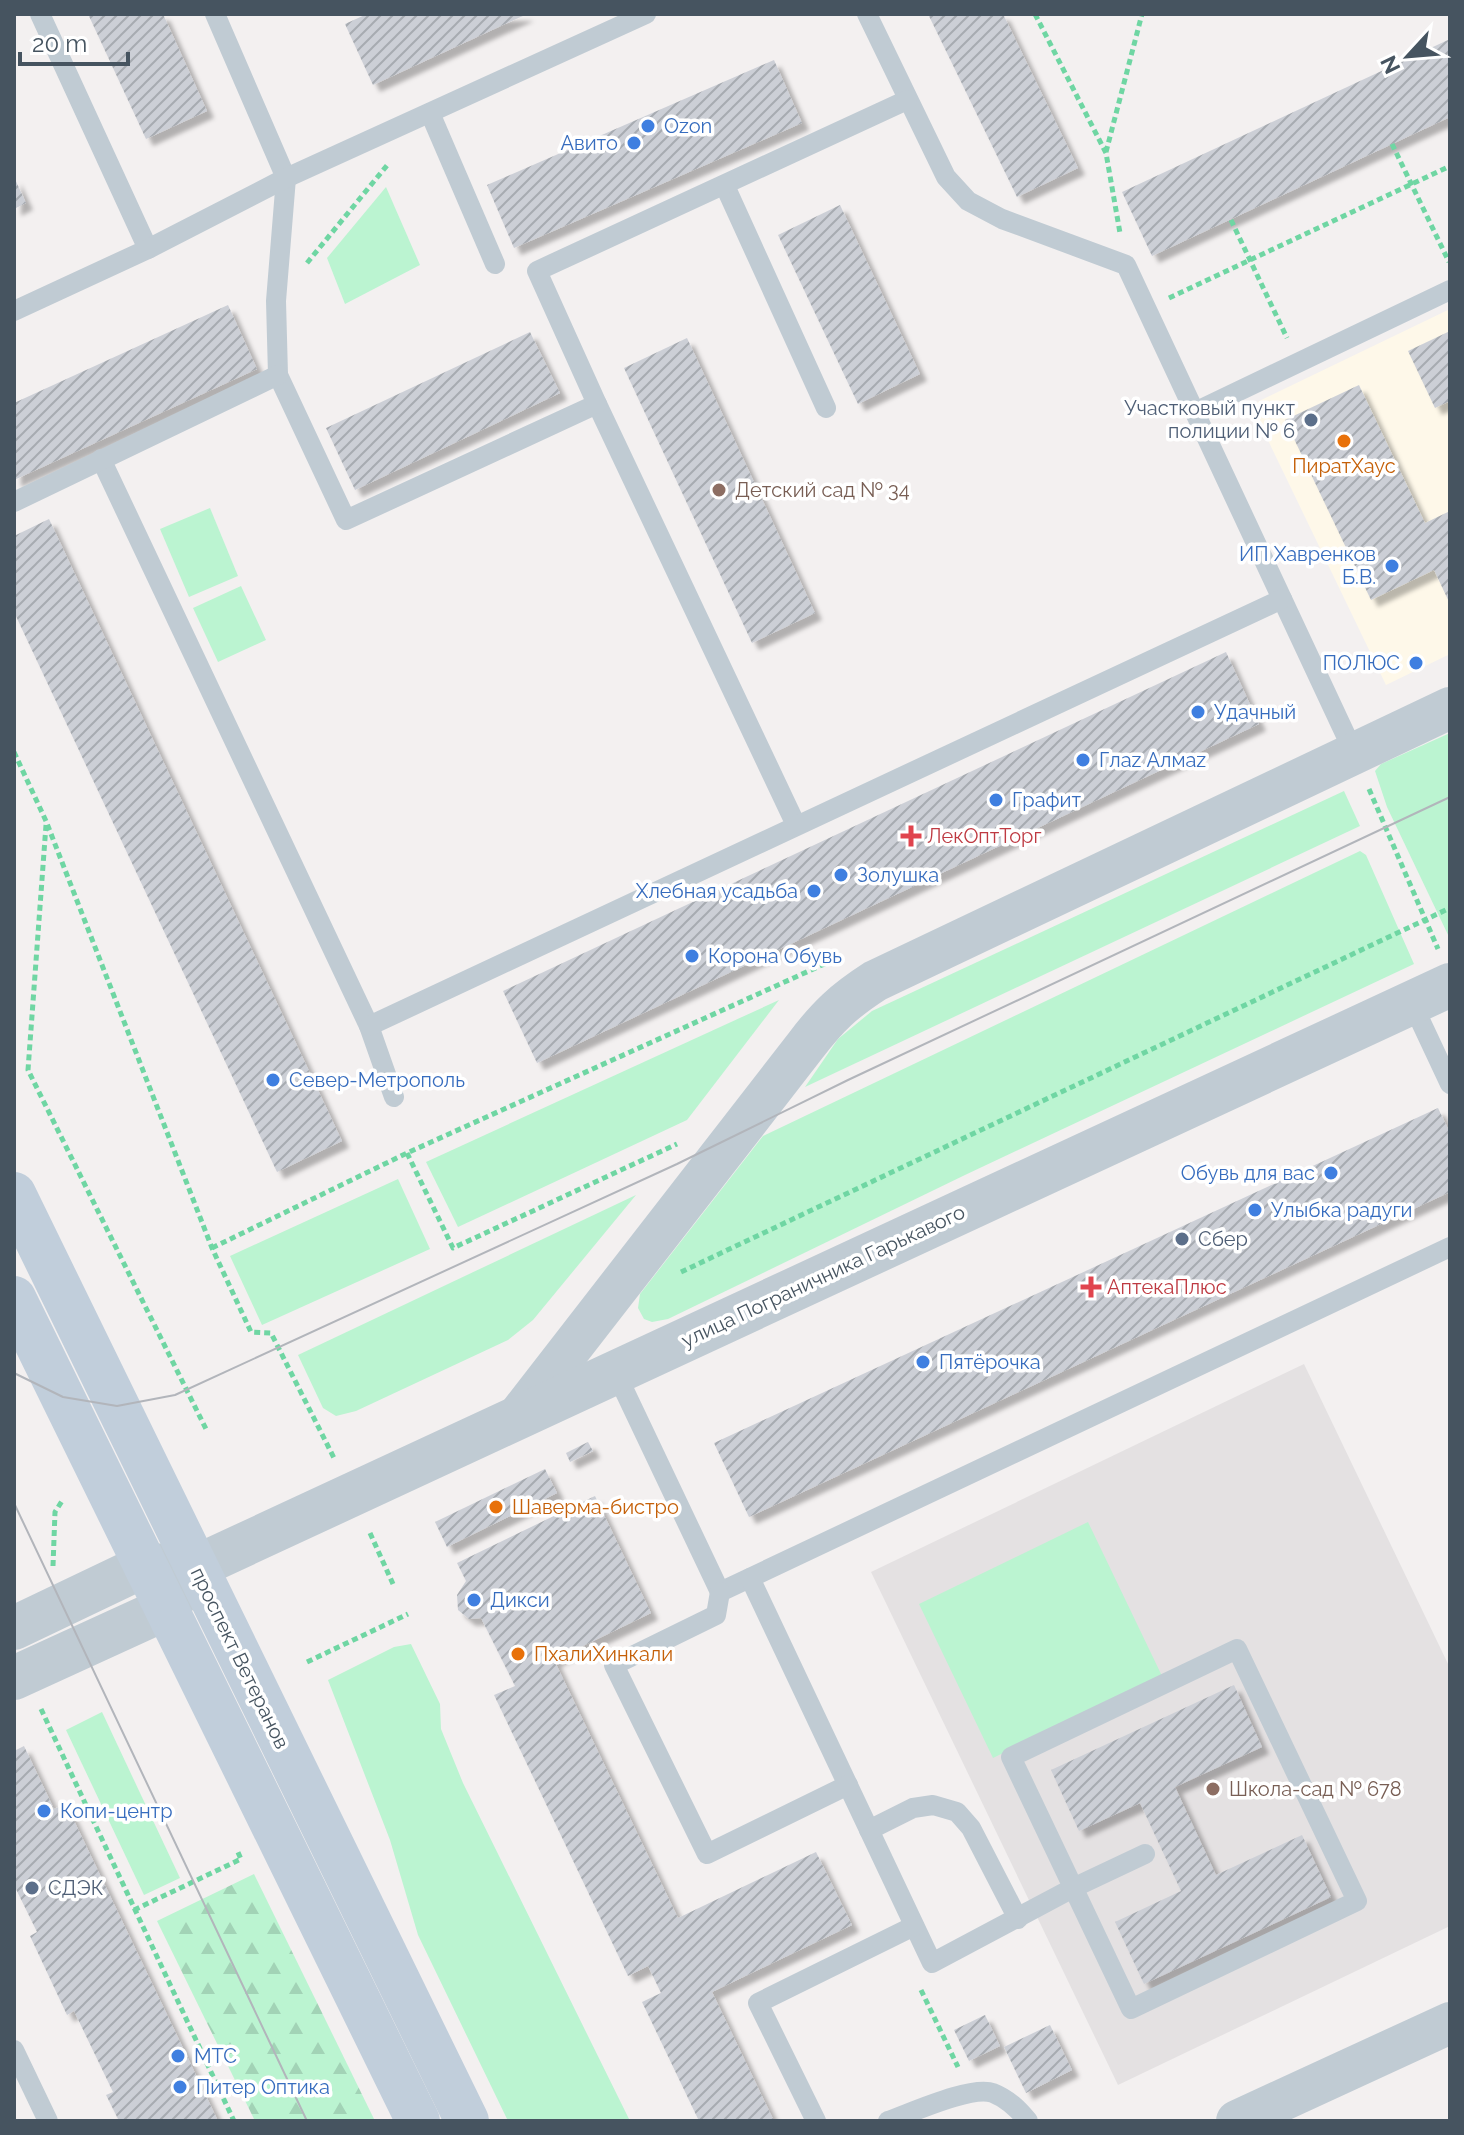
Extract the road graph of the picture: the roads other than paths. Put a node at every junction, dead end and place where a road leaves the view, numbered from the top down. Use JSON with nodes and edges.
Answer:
{"nodes":[{"id":1,"x":40,"y":14,"type":"edge"},
{"id":2,"x":215,"y":14,"type":"edge"},
{"id":3,"x":646,"y":14,"type":"edge"},
{"id":4,"x":867,"y":14,"type":"edge"},
{"id":5,"x":907,"y":100,"type":"junction"},
{"id":6,"x":430,"y":113,"type":"junction"},
{"id":7,"x":286,"y":178,"type":"junction"},
{"id":8,"x":725,"y":186,"type":"junction"},
{"id":9,"x":148,"y":249,"type":"junction"},
{"id":10,"x":495,"y":264,"type":"dead end"},
{"id":11,"x":1450,"y":290,"type":"edge"},
{"id":12,"x":14,"y":311,"type":"edge"},
{"id":13,"x":278,"y":375,"type":"junction"},
{"id":14,"x":597,"y":404,"type":"junction"},
{"id":15,"x":826,"y":408,"type":"dead end"},
{"id":16,"x":1195,"y":412,"type":"junction"},
{"id":17,"x":101,"y":459,"type":"junction"},
{"id":18,"x":14,"y":502,"type":"edge"},
{"id":19,"x":1282,"y":599,"type":"junction"},
{"id":20,"x":1450,"y":708,"type":"edge"},
{"id":21,"x":1355,"y":755,"type":"junction"},
{"id":22,"x":796,"y":825,"type":"junction"},
{"id":23,"x":1434,"y":980,"type":"edge"},
{"id":24,"x":369,"y":1026,"type":"junction"},
{"id":25,"x":1450,"y":1084,"type":"edge"},
{"id":26,"x":394,"y":1097,"type":"dead end"},
{"id":27,"x":14,"y":1194,"type":"edge"},
{"id":28,"x":1450,"y":1247,"type":"edge"},
{"id":29,"x":14,"y":1298,"type":"edge"},
{"id":30,"x":615,"y":1371,"type":"junction"},
{"id":31,"x":519,"y":1415,"type":"junction"},
{"id":32,"x":146,"y":1565,"type":"junction"},
{"id":33,"x":196,"y":1567,"type":"junction"},
{"id":34,"x":750,"y":1578,"type":"junction"},
{"id":35,"x":720,"y":1592,"type":"junction"},
{"id":36,"x":167,"y":1608,"type":"junction"},
{"id":37,"x":14,"y":1628,"type":"edge"},
{"id":38,"x":24,"y":1688,"type":"edge"},
{"id":39,"x":848,"y":1785,"type":"junction"},
{"id":40,"x":869,"y":1830,"type":"junction"},
{"id":41,"x":1145,"y":1854,"type":"dead end"},
{"id":42,"x":1073,"y":1888,"type":"junction"},
{"id":43,"x":1018,"y":1919,"type":"junction"},
{"id":44,"x":914,"y":1926,"type":"junction"},
{"id":45,"x":1450,"y":2023,"type":"edge"},
{"id":46,"x":14,"y":2050,"type":"edge"},
{"id":47,"x":48,"y":2121,"type":"edge"},
{"id":48,"x":418,"y":2121,"type":"edge"},
{"id":49,"x":467,"y":2121,"type":"edge"},
{"id":50,"x":816,"y":2121,"type":"edge"},
{"id":51,"x":888,"y":2121,"type":"edge"},
{"id":52,"x":1028,"y":2121,"type":"edge"},
{"id":53,"x":1237,"y":2121,"type":"edge"}],
"edges":[{"from":1,"to":9,"type":"lane"},
{"from":2,"to":7,"type":"lane"},
{"from":3,"to":6,"type":"lane"},
{"from":4,"to":5,"type":"lane"},
{"from":5,"to":8,"type":"lane"},
{"from":5,"to":16,"type":"lane"},
{"from":6,"to":7,"type":"lane"},
{"from":6,"to":10,"type":"lane"},
{"from":7,"to":9,"type":"lane"},
{"from":7,"to":13,"type":"lane"},
{"from":8,"to":14,"type":"lane"},
{"from":8,"to":15,"type":"lane"},
{"from":9,"to":12,"type":"lane"},
{"from":11,"to":16,"type":"lane"},
{"from":13,"to":14,"type":"lane"},
{"from":13,"to":17,"type":"lane"},
{"from":14,"to":22,"type":"lane"},
{"from":16,"to":19,"type":"lane"},
{"from":17,"to":18,"type":"lane"},
{"from":17,"to":24,"type":"lane"},
{"from":19,"to":21,"type":"lane"},
{"from":19,"to":22,"type":"lane"},
{"from":20,"to":21,"type":"street"},
{"from":21,"to":31,"type":"street"},
{"from":22,"to":24,"type":"lane"},
{"from":23,"to":25,"type":"lane"},
{"from":23,"to":30,"type":"street","name":"улица Пограничника Гарькавого"},
{"from":24,"to":26,"type":"lane"},
{"from":27,"to":33,"type":"main road","name":"проспект Ветеранов"},
{"from":28,"to":34,"type":"lane"},
{"from":29,"to":32,"type":"main road"},
{"from":30,"to":31,"type":"street","name":"улица Пограничника Гарькавого"},
{"from":30,"to":35,"type":"lane"},
{"from":31,"to":33,"type":"street","name":"улица Пограничника Гарькавого"},
{"from":32,"to":33,"type":"street","name":"улица Пограничника Гарькавого"},
{"from":32,"to":36,"type":"main road"},
{"from":32,"to":37,"type":"street","name":"улица Пограничника Гарькавого"},
{"from":33,"to":36,"type":"street","name":"улица Пограничника Гарькавого"},
{"from":33,"to":49,"type":"main road","name":"проспект Ветеранов"},
{"from":34,"to":35,"type":"lane"},
{"from":34,"to":39,"type":"lane"},
{"from":35,"to":39,"type":"lane"},
{"from":36,"to":38,"type":"street"},
{"from":36,"to":48,"type":"main road"},
{"from":39,"to":40,"type":"lane"},
{"from":40,"to":43,"type":"lane"},
{"from":40,"to":44,"type":"lane"},
{"from":41,"to":42,"type":"lane"},
{"from":42,"to":42,"type":"lane"},
{"from":42,"to":43,"type":"lane"},
{"from":43,"to":44,"type":"lane"},
{"from":44,"to":50,"type":"lane"},
{"from":45,"to":53,"type":"street"},
{"from":46,"to":47,"type":"lane"},
{"from":51,"to":52,"type":"lane"}]}
